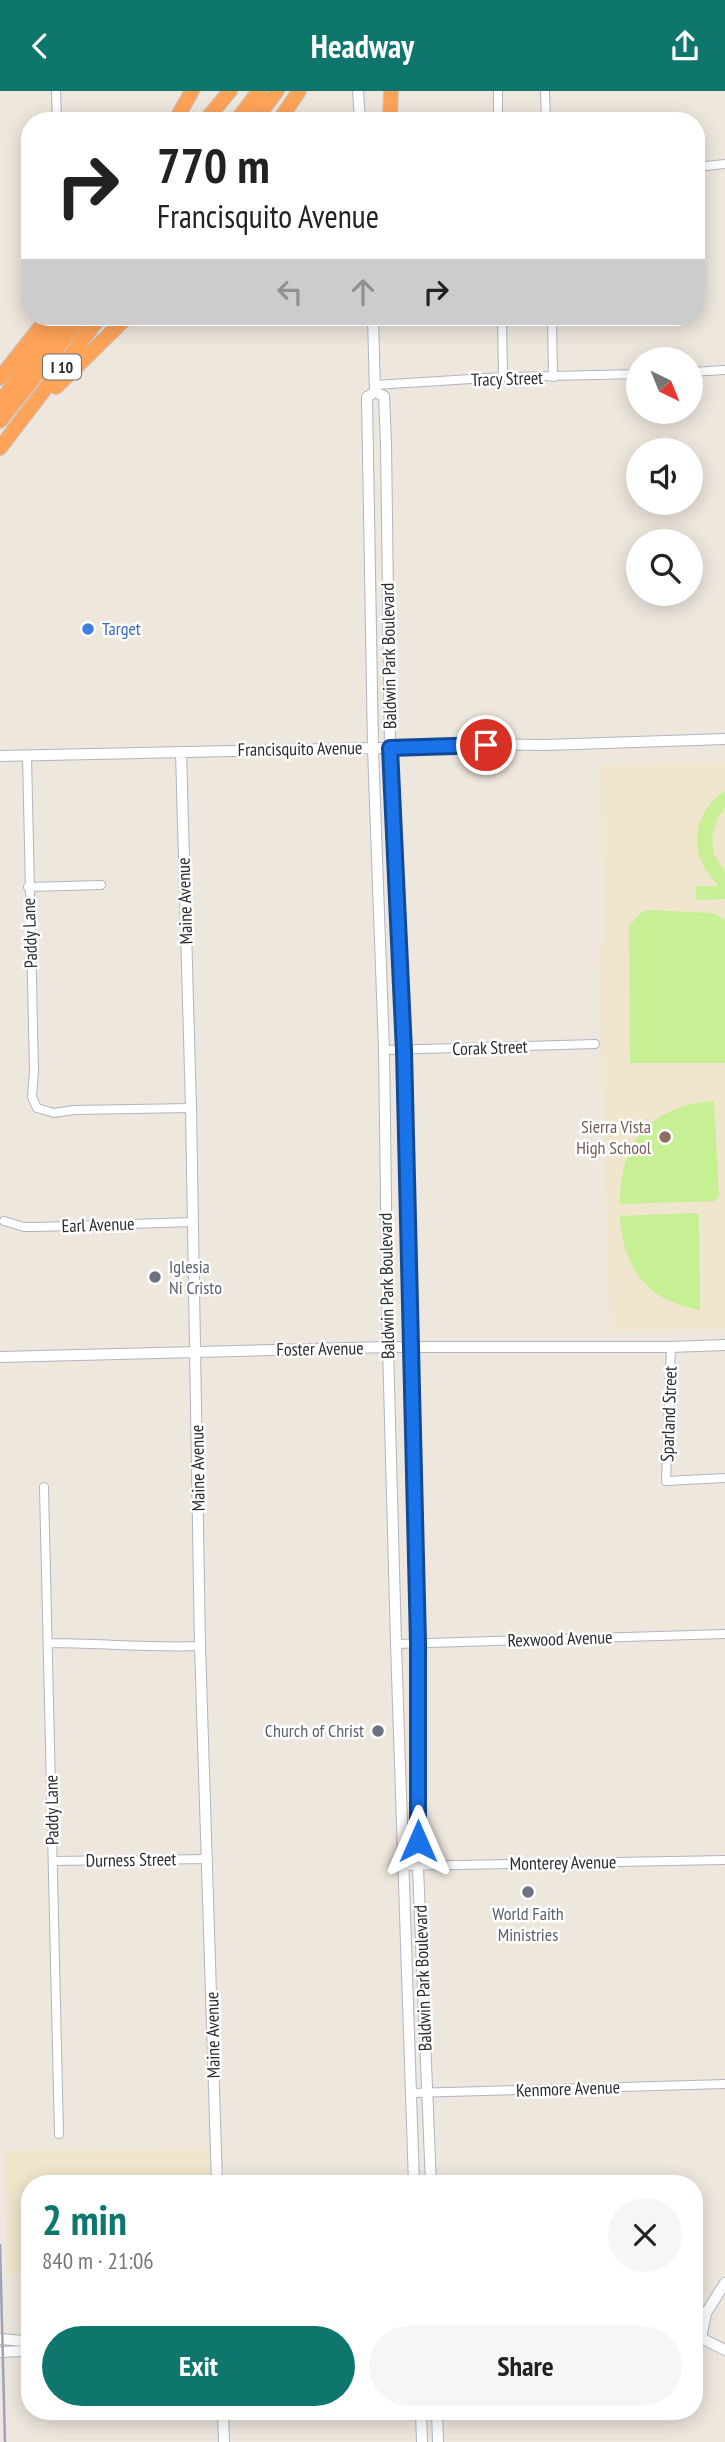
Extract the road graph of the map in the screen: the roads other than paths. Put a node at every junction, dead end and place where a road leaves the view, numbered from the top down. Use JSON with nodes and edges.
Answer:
{"nodes":[{"id":1,"x":56,"y":91,"type":"edge"},
{"id":2,"x":192,"y":91,"type":"edge"},
{"id":3,"x":230,"y":91,"type":"edge"},
{"id":4,"x":259,"y":91,"type":"edge"},
{"id":5,"x":277,"y":91,"type":"edge"},
{"id":6,"x":299,"y":91,"type":"edge"},
{"id":7,"x":358,"y":91,"type":"edge"},
{"id":8,"x":391,"y":91,"type":"edge"},
{"id":9,"x":498,"y":91,"type":"edge"},
{"id":10,"x":545,"y":91,"type":"edge"},
{"id":11,"x":57,"y":112,"type":"edge"},
{"id":12,"x":181,"y":112,"type":"edge"},
{"id":13,"x":212,"y":112,"type":"edge"},
{"id":14,"x":243,"y":112,"type":"edge"},
{"id":15,"x":261,"y":112,"type":"edge"},
{"id":16,"x":285,"y":112,"type":"edge"},
{"id":17,"x":359,"y":112,"type":"edge"},
{"id":18,"x":390,"y":112,"type":"edge"},
{"id":19,"x":498,"y":112,"type":"edge"},
{"id":20,"x":546,"y":112,"type":"edge"},
{"id":21,"x":725,"y":164,"type":"edge"},
{"id":22,"x":705,"y":166,"type":"edge"},
{"id":23,"x":41,"y":326,"type":"edge"},
{"id":24,"x":58,"y":326,"type":"edge"},
{"id":25,"x":75,"y":326,"type":"edge"},
{"id":26,"x":93,"y":326,"type":"edge"},
{"id":27,"x":118,"y":326,"type":"edge"},
{"id":28,"x":373,"y":326,"type":"edge"},
{"id":29,"x":502,"y":326,"type":"edge"},
{"id":30,"x":552,"y":326,"type":"edge"},
{"id":31,"x":725,"y":370,"type":"edge"},
{"id":32,"x":704,"y":371,"type":"edge"},
{"id":33,"x":626,"y":374,"type":"edge"},
{"id":34,"x":503,"y":377,"type":"junction"},
{"id":35,"x":553,"y":377,"type":"junction"},
{"id":36,"x":0,"y":378,"type":"edge"},
{"id":37,"x":375,"y":389,"type":"junction"},
{"id":38,"x":0,"y":402,"type":"edge"},
{"id":39,"x":23,"y":418,"type":"junction"},
{"id":40,"x":0,"y":421,"type":"edge"},
{"id":41,"x":0,"y":448,"type":"edge"},
{"id":42,"x":370,"y":554,"type":"junction"},
{"id":43,"x":388,"y":612,"type":"junction"},
{"id":44,"x":725,"y":740,"type":"edge"},
{"id":45,"x":373,"y":748,"type":"junction"},
{"id":46,"x":390,"y":748,"type":"junction"},
{"id":47,"x":181,"y":752,"type":"junction"},
{"id":48,"x":0,"y":756,"type":"edge"},
{"id":49,"x":27,"y":756,"type":"junction"},
{"id":50,"x":101,"y":885,"type":"dead end"},
{"id":51,"x":29,"y":887,"type":"junction"},
{"id":52,"x":595,"y":1044,"type":"dead end"},
{"id":53,"x":384,"y":1050,"type":"junction"},
{"id":54,"x":404,"y":1051,"type":"junction"},
{"id":55,"x":191,"y":1108,"type":"junction"},
{"id":56,"x":4,"y":1221,"type":"dead end"},
{"id":57,"x":193,"y":1222,"type":"junction"},
{"id":58,"x":725,"y":1345,"type":"edge"},
{"id":59,"x":388,"y":1347,"type":"junction"},
{"id":60,"x":671,"y":1347,"type":"junction"},
{"id":61,"x":410,"y":1348,"type":"junction"},
{"id":62,"x":196,"y":1352,"type":"junction"},
{"id":63,"x":0,"y":1357,"type":"edge"},
{"id":64,"x":725,"y":1478,"type":"edge"},
{"id":65,"x":44,"y":1487,"type":"dead end"},
{"id":66,"x":725,"y":1634,"type":"edge"},
{"id":67,"x":48,"y":1643,"type":"junction"},
{"id":68,"x":418,"y":1643,"type":"junction"},
{"id":69,"x":396,"y":1644,"type":"junction"},
{"id":70,"x":200,"y":1646,"type":"junction"},
{"id":71,"x":208,"y":1859,"type":"junction"},
{"id":72,"x":725,"y":1860,"type":"edge"},
{"id":73,"x":53,"y":1861,"type":"junction"},
{"id":74,"x":402,"y":1867,"type":"junction"},
{"id":75,"x":418,"y":1867,"type":"junction"},
{"id":76,"x":725,"y":2084,"type":"edge"},
{"id":77,"x":428,"y":2092,"type":"junction"},
{"id":78,"x":411,"y":2093,"type":"junction"},
{"id":79,"x":59,"y":2134,"type":"dead end"},
{"id":80,"x":217,"y":2175,"type":"edge"},
{"id":81,"x":414,"y":2175,"type":"edge"},
{"id":82,"x":432,"y":2175,"type":"edge"},
{"id":83,"x":725,"y":2283,"type":"edge"},
{"id":84,"x":703,"y":2322,"type":"edge"},
{"id":85,"x":0,"y":2339,"type":"edge"},
{"id":86,"x":703,"y":2340,"type":"edge"},
{"id":87,"x":21,"y":2341,"type":"edge"},
{"id":88,"x":725,"y":2350,"type":"edge"},
{"id":89,"x":21,"y":2351,"type":"edge"},
{"id":90,"x":0,"y":2352,"type":"edge"},
{"id":91,"x":223,"y":2420,"type":"edge"},
{"id":92,"x":421,"y":2420,"type":"edge"},
{"id":93,"x":437,"y":2420,"type":"edge"},
{"id":94,"x":224,"y":2442,"type":"edge"},
{"id":95,"x":422,"y":2442,"type":"edge"},
{"id":96,"x":438,"y":2442,"type":"edge"}],
"edges":[{"from":1,"to":11,"type":"street"},
{"from":2,"to":12,"type":"highway"},
{"from":3,"to":13,"type":"highway"},
{"from":4,"to":14,"type":"highway"},
{"from":5,"to":15,"type":"highway"},
{"from":6,"to":16,"type":"highway"},
{"from":7,"to":17,"type":"main road"},
{"from":8,"to":18,"type":"highway"},
{"from":9,"to":19,"type":"street"},
{"from":10,"to":20,"type":"street"},
{"from":21,"to":22,"type":"street"},
{"from":23,"to":36,"type":"highway","number":"I 10"},
{"from":24,"to":38,"type":"highway"},
{"from":25,"to":40,"type":"highway"},
{"from":26,"to":39,"type":"highway","number":"I 10"},
{"from":27,"to":39,"type":"highway"},
{"from":28,"to":37,"type":"main road","name":"Baldwin Park Boulevard"},
{"from":29,"to":34,"type":"street"},
{"from":30,"to":35,"type":"street"},
{"from":31,"to":32,"type":"street"},
{"from":33,"to":35,"type":"street","name":"Tracy Street"},
{"from":34,"to":35,"type":"street","name":"Tracy Street"},
{"from":34,"to":37,"type":"street","name":"Tracy Street"},
{"from":37,"to":42,"type":"main road","name":"Baldwin Park Boulevard"},
{"from":37,"to":43,"type":"main road","name":"Baldwin Park Boulevard"},
{"from":39,"to":41,"type":"highway","number":"I 10"},
{"from":42,"to":43,"type":"main road"},
{"from":42,"to":45,"type":"main road","name":"Baldwin Park Boulevard"},
{"from":43,"to":46,"type":"main road","name":"Baldwin Park Boulevard"},
{"from":44,"to":46,"type":"main road","name":"Francisquito Avenue"},
{"from":45,"to":46,"type":"main road","name":"Francisquito Avenue"},
{"from":45,"to":47,"type":"main road","name":"Francisquito Avenue"},
{"from":45,"to":53,"type":"main road","name":"Baldwin Park Boulevard"},
{"from":46,"to":54,"type":"main road","name":"Baldwin Park Boulevard"},
{"from":47,"to":49,"type":"main road","name":"Francisquito Avenue"},
{"from":47,"to":55,"type":"main road","name":"Maine Avenue"},
{"from":48,"to":49,"type":"main road","name":"Francisquito Avenue"},
{"from":49,"to":51,"type":"street","name":"Paddy Lane"},
{"from":50,"to":51,"type":"street"},
{"from":51,"to":55,"type":"street","name":"Paddy Lane"},
{"from":52,"to":54,"type":"street","name":"Corak Street"},
{"from":53,"to":54,"type":"street","name":"Corak Street"},
{"from":53,"to":59,"type":"main road","name":"Baldwin Park Boulevard"},
{"from":54,"to":61,"type":"main road","name":"Baldwin Park Boulevard"},
{"from":55,"to":57,"type":"main road","name":"Maine Avenue"},
{"from":56,"to":57,"type":"street","name":"Earl Avenue"},
{"from":57,"to":62,"type":"main road","name":"Maine Avenue"},
{"from":58,"to":60,"type":"main road","name":"Foster Avenue"},
{"from":59,"to":61,"type":"main road","name":"Foster Avenue"},
{"from":59,"to":62,"type":"main road","name":"Foster Avenue"},
{"from":59,"to":69,"type":"main road","name":"Baldwin Park Boulevard"},
{"from":60,"to":61,"type":"main road","name":"Foster Avenue"},
{"from":60,"to":64,"type":"street","name":"Sparland Street"},
{"from":61,"to":68,"type":"main road","name":"Baldwin Park Boulevard"},
{"from":62,"to":63,"type":"main road","name":"Foster Avenue"},
{"from":62,"to":70,"type":"main road","name":"Maine Avenue"},
{"from":65,"to":67,"type":"street","name":"Paddy Lane"},
{"from":66,"to":68,"type":"street","name":"Rexwood Avenue"},
{"from":67,"to":70,"type":"street"},
{"from":67,"to":73,"type":"street","name":"Paddy Lane"},
{"from":68,"to":69,"type":"street","name":"Rexwood Avenue"},
{"from":68,"to":75,"type":"main road","name":"Baldwin Park Boulevard"},
{"from":69,"to":74,"type":"main road","name":"Baldwin Park Boulevard"},
{"from":70,"to":71,"type":"main road","name":"Maine Avenue"},
{"from":71,"to":73,"type":"street","name":"Durness Street"},
{"from":71,"to":80,"type":"main road","name":"Maine Avenue"},
{"from":72,"to":75,"type":"street","name":"Monterey Avenue"},
{"from":73,"to":79,"type":"street","name":"Paddy Lane"},
{"from":74,"to":75,"type":"street","name":"Monterey Avenue"},
{"from":74,"to":78,"type":"main road","name":"Baldwin Park Boulevard"},
{"from":75,"to":77,"type":"main road","name":"Baldwin Park Boulevard"},
{"from":76,"to":77,"type":"street","name":"Kenmore Avenue"},
{"from":77,"to":78,"type":"street","name":"Kenmore Avenue"},
{"from":77,"to":82,"type":"main road","name":"Baldwin Park Boulevard"},
{"from":78,"to":81,"type":"main road","name":"Baldwin Park Boulevard"},
{"from":83,"to":84,"type":"main road"},
{"from":85,"to":87,"type":"main road"},
{"from":86,"to":88,"type":"main road"},
{"from":89,"to":90,"type":"main road"},
{"from":91,"to":94,"type":"main road"},
{"from":92,"to":95,"type":"main road"},
{"from":93,"to":96,"type":"main road"}]}
